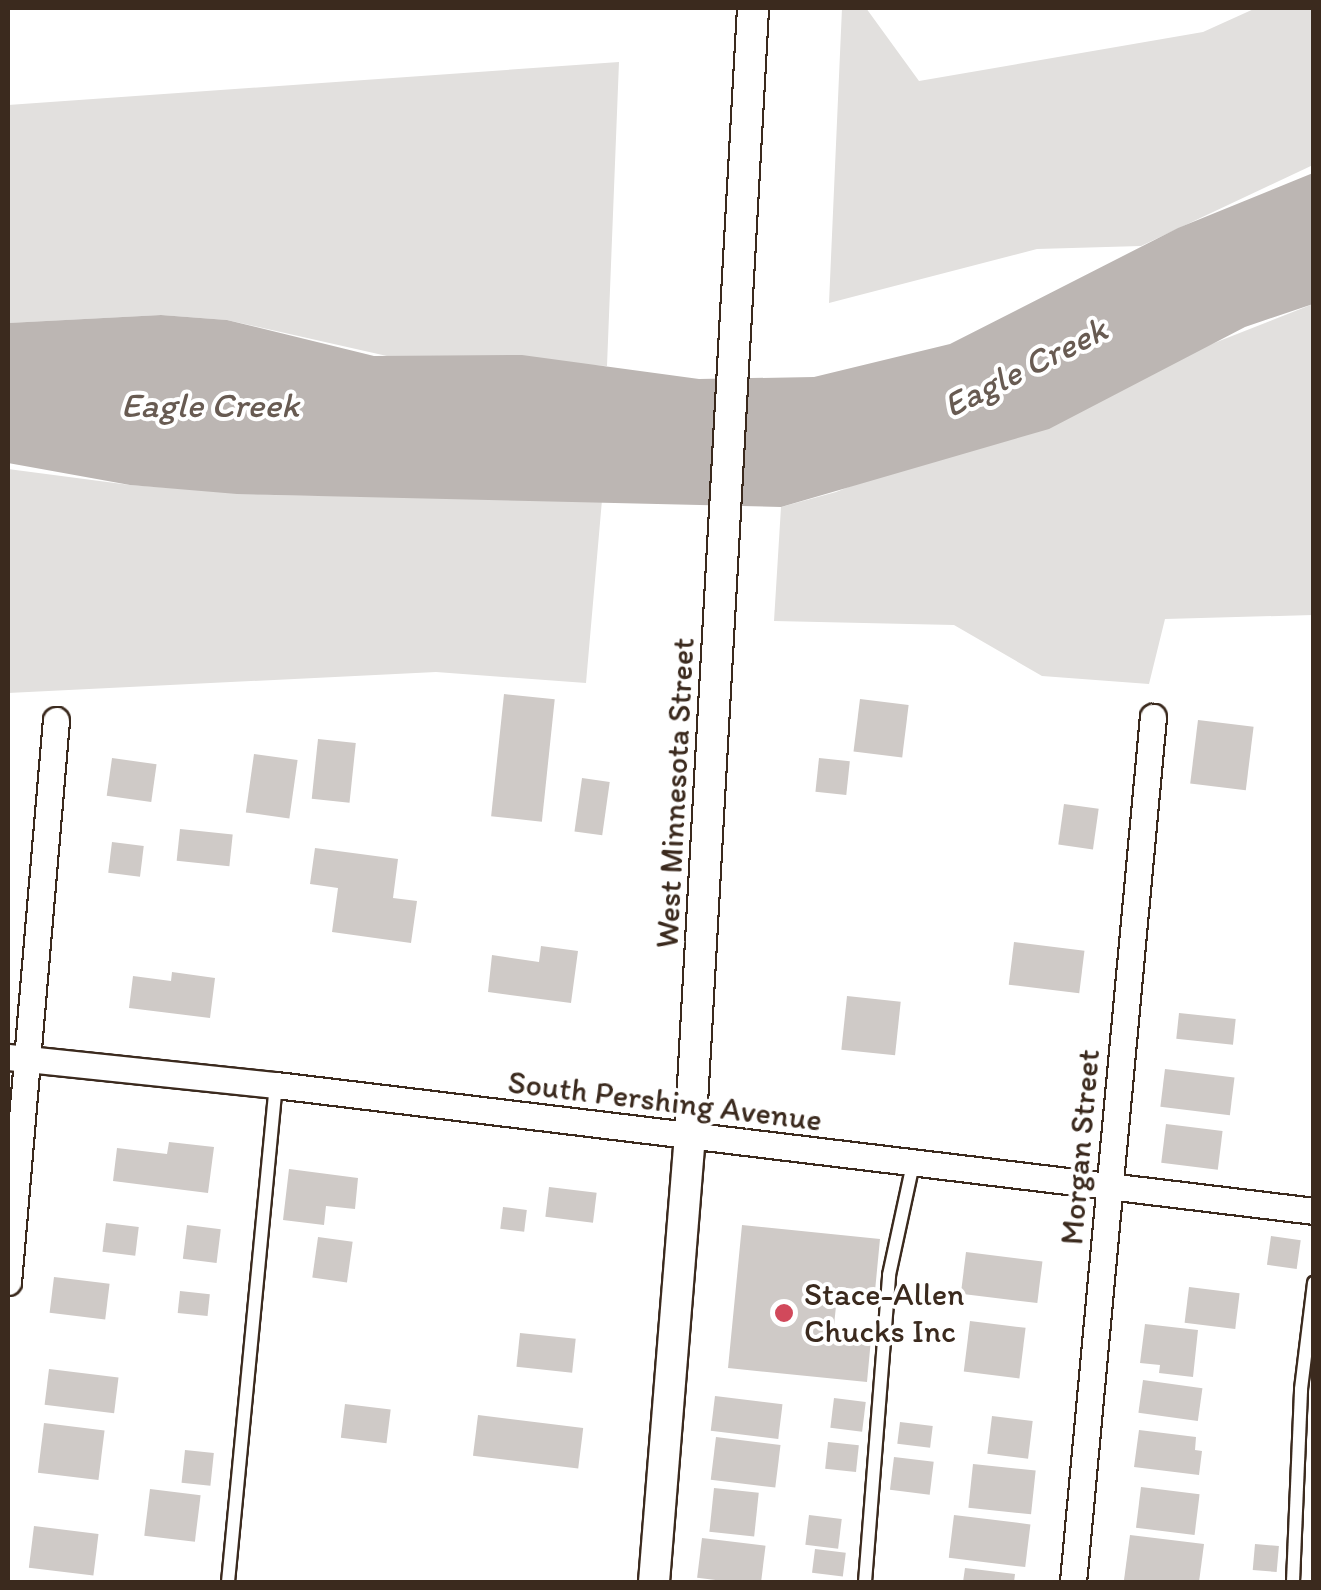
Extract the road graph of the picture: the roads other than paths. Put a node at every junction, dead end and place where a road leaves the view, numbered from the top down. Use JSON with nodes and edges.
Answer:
{"nodes":[{"id":1,"x":754,"y":8,"type":"edge"},
{"id":2,"x":1153,"y":718,"type":"dead end"},
{"id":3,"x":56,"y":720,"type":"dead end"},
{"id":4,"x":17,"y":1059,"type":"edge"},
{"id":5,"x":276,"y":1085,"type":"junction"},
{"id":6,"x":690,"y":1139,"type":"junction"},
{"id":7,"x":914,"y":1164,"type":"junction"},
{"id":8,"x":1109,"y":1186,"type":"junction"},
{"id":9,"x":1314,"y":1211,"type":"edge"},
{"id":10,"x":8,"y":1282,"type":"edge"},
{"id":11,"x":1314,"y":1283,"type":"edge"},
{"id":12,"x":228,"y":1582,"type":"edge"},
{"id":13,"x":654,"y":1582,"type":"edge"},
{"id":14,"x":865,"y":1582,"type":"edge"},
{"id":15,"x":1073,"y":1582,"type":"edge"},
{"id":16,"x":1292,"y":1582,"type":"edge"}],
"edges":[{"from":1,"to":6,"type":"street","name":"West Minnesota Street"},
{"from":2,"to":8,"type":"street","name":"Morgan Street"},
{"from":3,"to":4,"type":"street"},
{"from":4,"to":5,"type":"street","name":"South Pershing Avenue"},
{"from":4,"to":10,"type":"street"},
{"from":5,"to":6,"type":"street","name":"South Pershing Avenue"},
{"from":5,"to":12,"type":"lane"},
{"from":6,"to":7,"type":"street","name":"South Pershing Avenue"},
{"from":6,"to":13,"type":"street","name":"West Minnesota Street"},
{"from":7,"to":8,"type":"street","name":"South Pershing Avenue"},
{"from":7,"to":14,"type":"lane"},
{"from":8,"to":9,"type":"street","name":"South Pershing Avenue"},
{"from":8,"to":15,"type":"street","name":"Morgan Street"},
{"from":11,"to":16,"type":"lane"}]}
